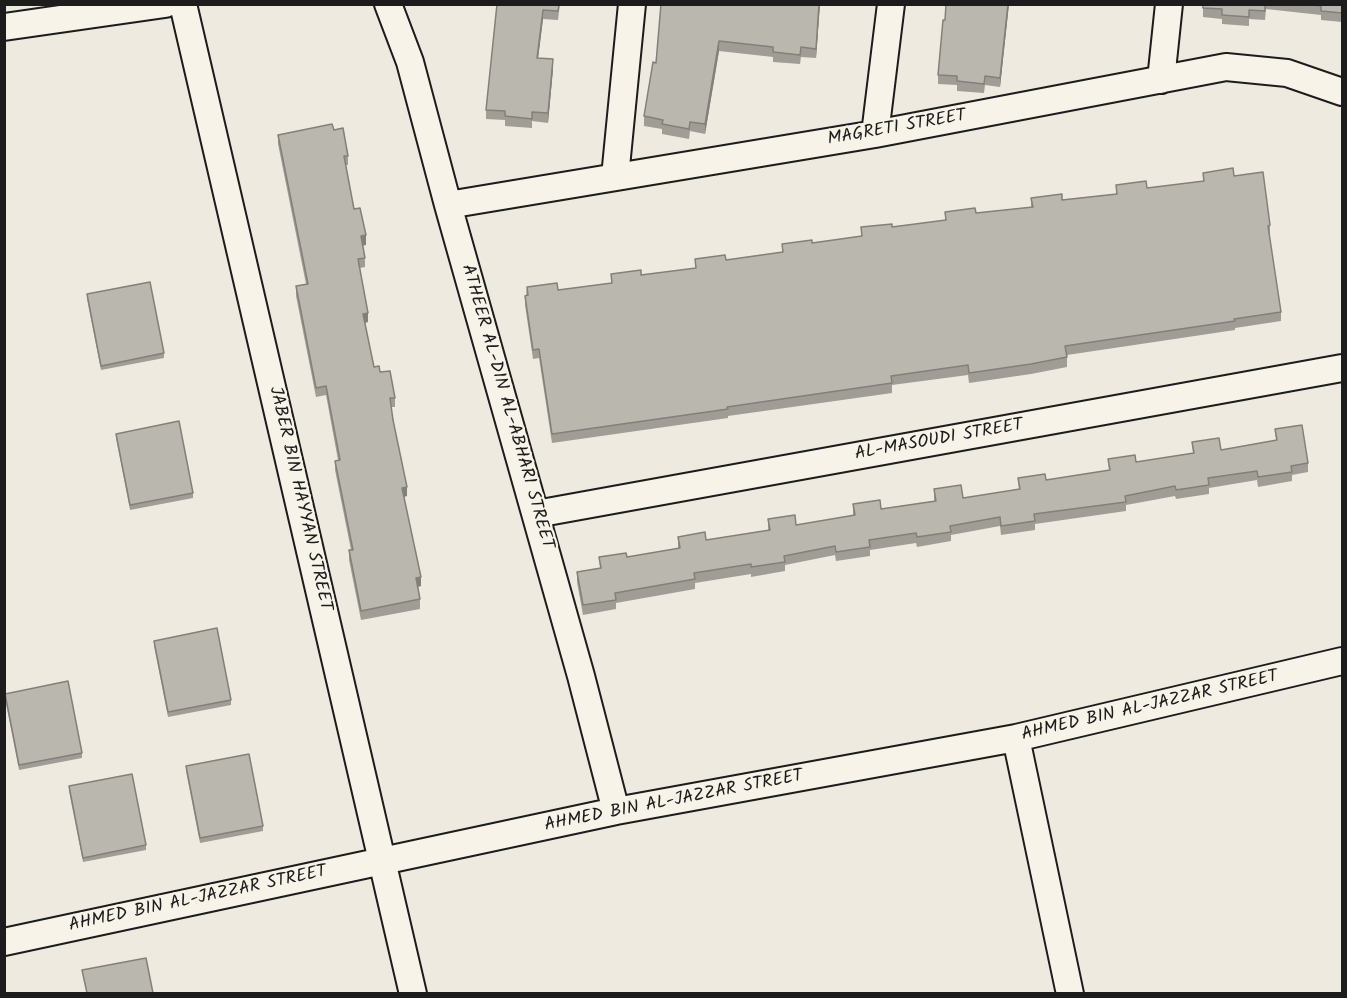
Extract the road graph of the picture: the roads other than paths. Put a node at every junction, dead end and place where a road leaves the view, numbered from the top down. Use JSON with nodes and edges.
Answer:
{"nodes":[{"id":1,"x":165,"y":4,"type":"edge"},
{"id":2,"x":183,"y":4,"type":"edge"},
{"id":3,"x":388,"y":4,"type":"edge"},
{"id":4,"x":632,"y":4,"type":"edge"},
{"id":5,"x":891,"y":4,"type":"edge"},
{"id":6,"x":1169,"y":4,"type":"edge"},
{"id":7,"x":4,"y":27,"type":"edge"},
{"id":8,"x":1161,"y":80,"type":"junction"},
{"id":9,"x":1342,"y":92,"type":"edge"},
{"id":10,"x":875,"y":134,"type":"junction"},
{"id":11,"x":615,"y":177,"type":"junction"},
{"id":12,"x":448,"y":205,"type":"junction"},
{"id":13,"x":1342,"y":368,"type":"edge"},
{"id":14,"x":537,"y":514,"type":"junction"},
{"id":15,"x":1342,"y":661,"type":"edge"},
{"id":16,"x":1016,"y":738,"type":"junction"},
{"id":17,"x":616,"y":812,"type":"junction"},
{"id":18,"x":384,"y":860,"type":"junction"},
{"id":19,"x":4,"y":942,"type":"edge"},
{"id":20,"x":413,"y":993,"type":"edge"},
{"id":21,"x":1070,"y":993,"type":"edge"}],
"edges":[{"from":1,"to":7,"type":"street"},
{"from":2,"to":18,"type":"street","name":"JABER BIN HAYYAN STREET"},
{"from":3,"to":12,"type":"street","name":"ATHEER AL-DIN AL-ABHARI STREET"},
{"from":4,"to":11,"type":"street"},
{"from":5,"to":10,"type":"street"},
{"from":6,"to":8,"type":"street"},
{"from":8,"to":9,"type":"street","name":"MAGRETI STREET"},
{"from":8,"to":10,"type":"street","name":"MAGRETI STREET"},
{"from":10,"to":11,"type":"street","name":"MAGRETI STREET"},
{"from":11,"to":12,"type":"street","name":"MAGRETI STREET"},
{"from":12,"to":14,"type":"street","name":"ATHEER AL-DIN AL-ABHARI STREET"},
{"from":13,"to":14,"type":"street","name":"AL-MASOUDI STREET"},
{"from":14,"to":17,"type":"street","name":"ATHEER AL-DIN AL-ABHARI STREET"},
{"from":15,"to":16,"type":"street","name":"AHMED BIN AL-JAZZAR STREET"},
{"from":16,"to":17,"type":"street","name":"AHMED BIN AL-JAZZAR STREET"},
{"from":16,"to":21,"type":"street"},
{"from":17,"to":18,"type":"street","name":"AHMED BIN AL-JAZZAR STREET"},
{"from":18,"to":19,"type":"street","name":"AHMED BIN AL-JAZZAR STREET"},
{"from":18,"to":20,"type":"street","name":"JABER BIN HAYYAN STREET"}]}
